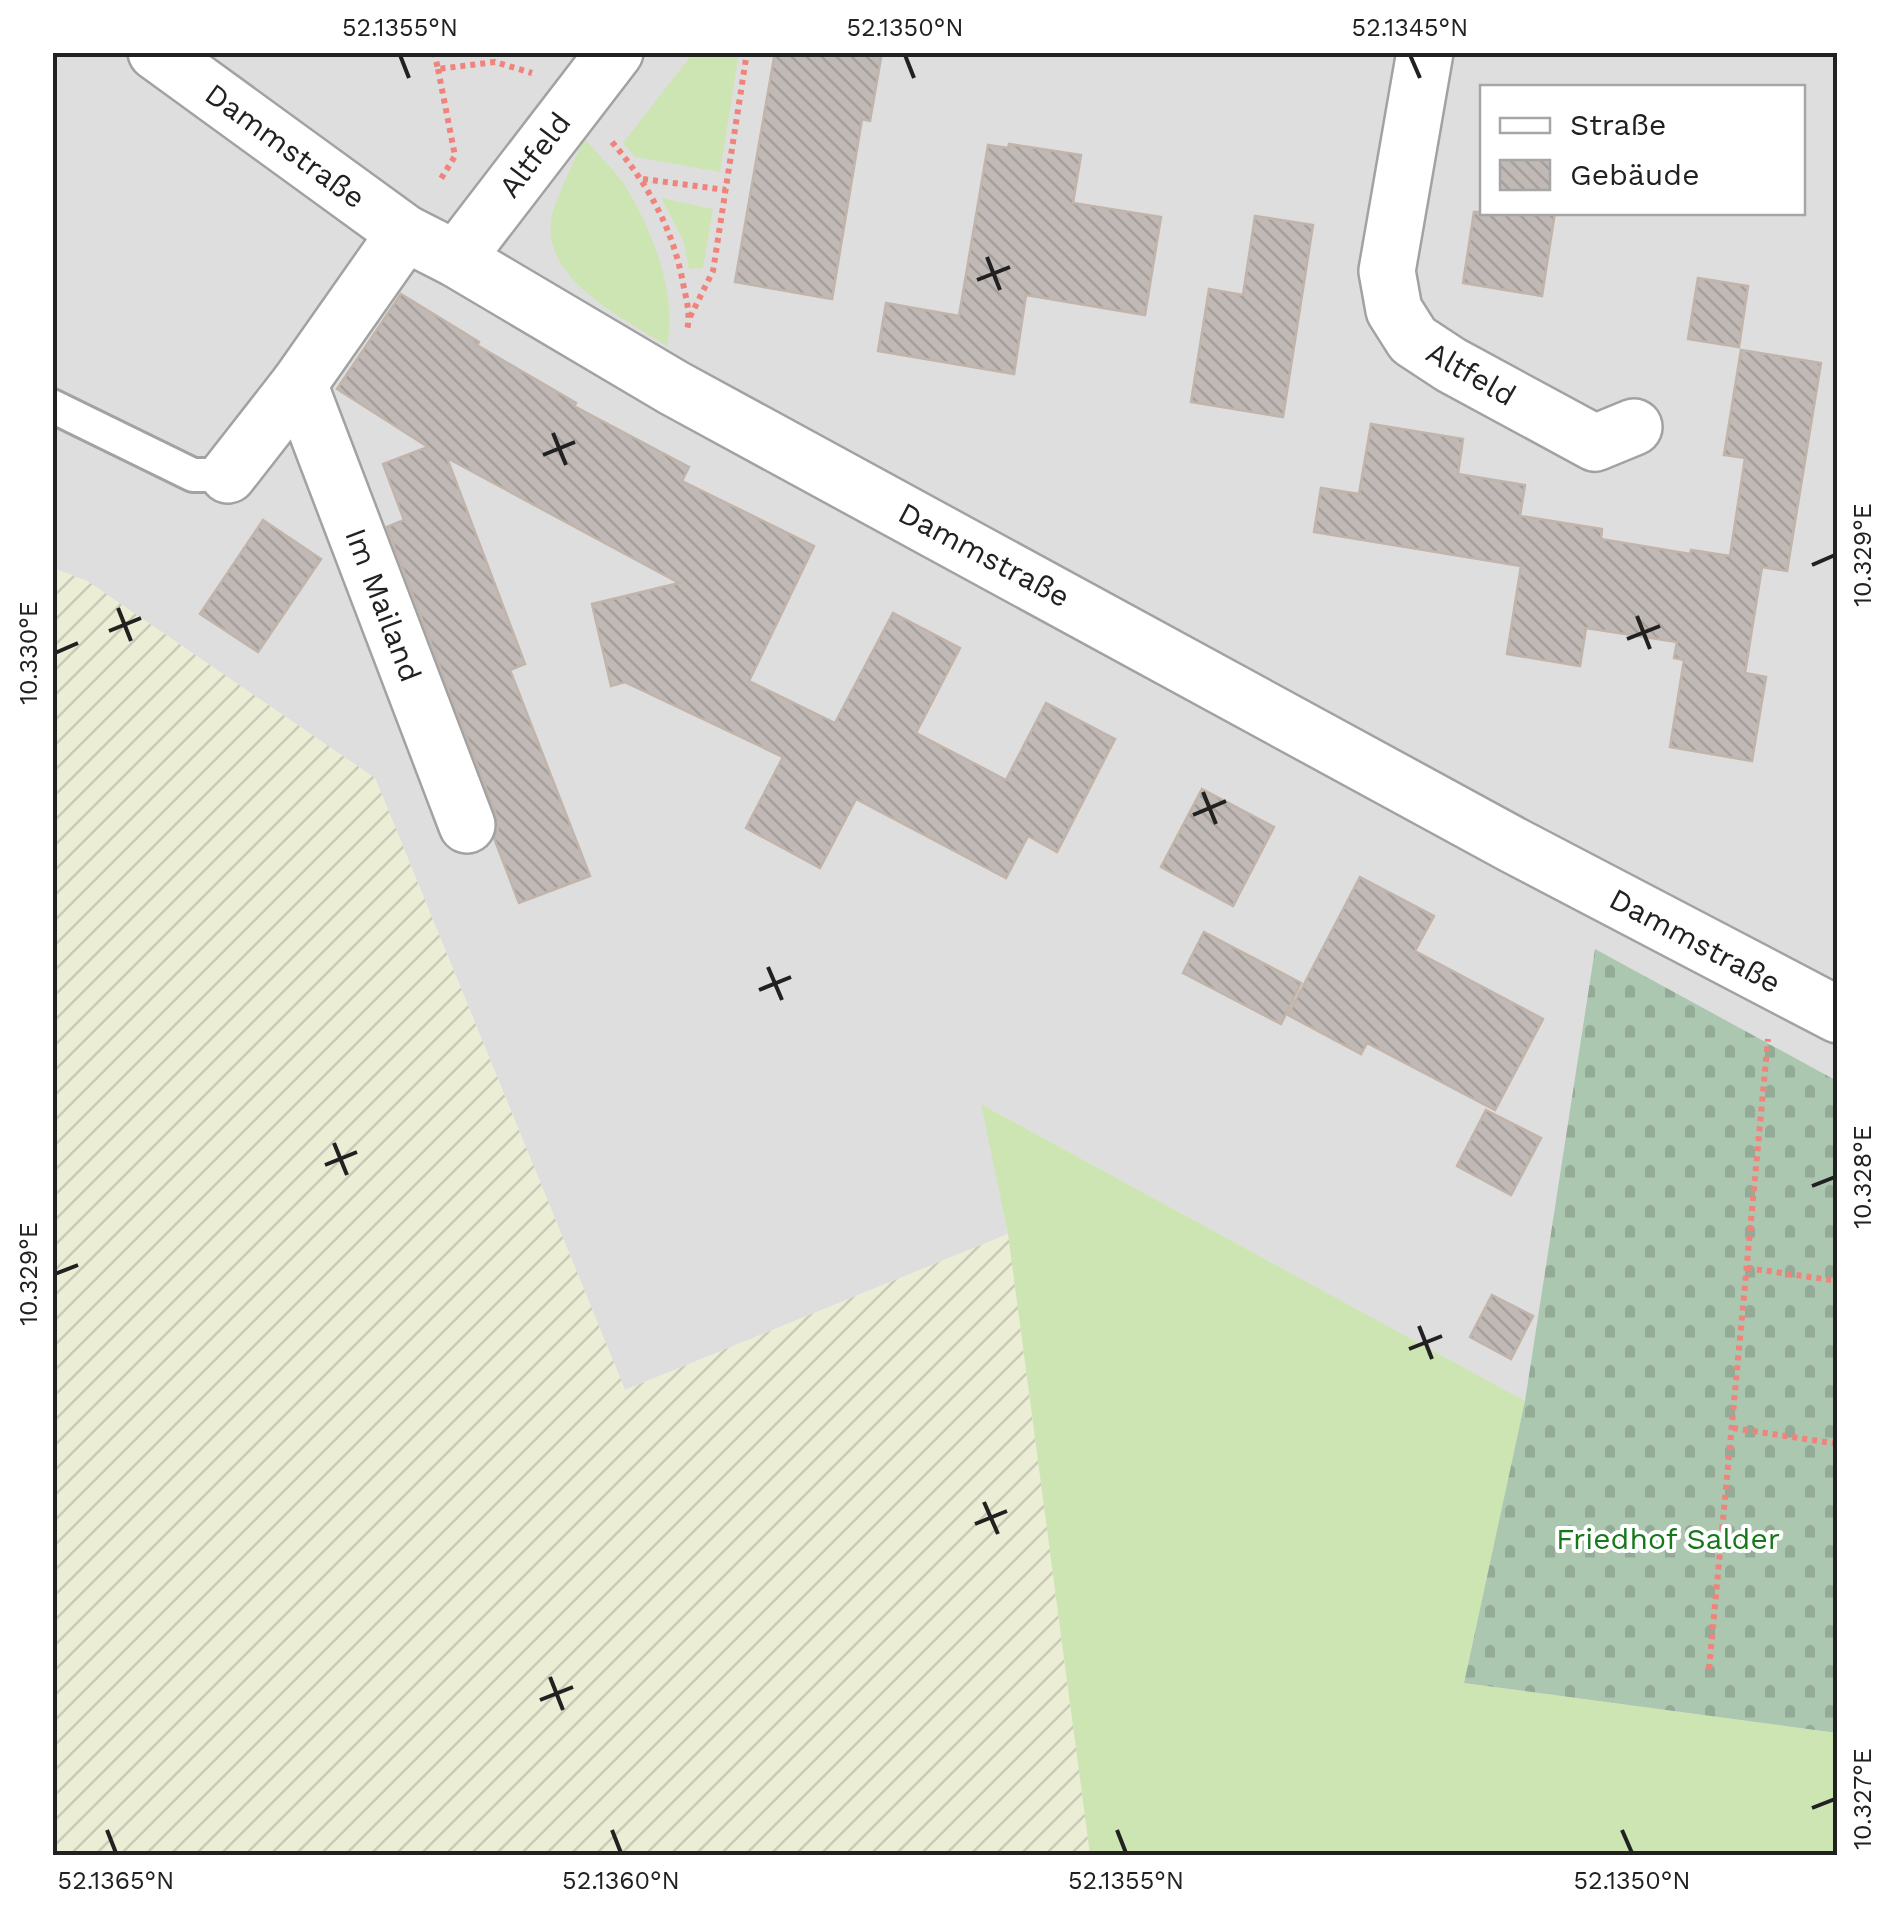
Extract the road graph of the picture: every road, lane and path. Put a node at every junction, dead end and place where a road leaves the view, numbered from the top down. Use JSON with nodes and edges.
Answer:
{"nodes":[{"id":1,"x":156,"y":52,"type":"edge"},
{"id":2,"x":434,"y":52,"type":"edge"},
{"id":3,"x":615,"y":52,"type":"edge"},
{"id":4,"x":747,"y":52,"type":"edge"},
{"id":5,"x":1425,"y":52,"type":"edge"},
{"id":6,"x":438,"y":70,"type":"junction"},
{"id":7,"x":576,"y":101,"type":"junction"},
{"id":8,"x":643,"y":179,"type":"junction"},
{"id":9,"x":726,"y":190,"type":"junction"},
{"id":10,"x":405,"y":233,"type":"junction"},
{"id":11,"x":456,"y":259,"type":"junction"},
{"id":12,"x":690,"y":317,"type":"junction"},
{"id":13,"x":298,"y":384,"type":"junction"},
{"id":14,"x":674,"y":388,"type":"junction"},
{"id":15,"x":52,"y":406,"type":"edge"},
{"id":16,"x":1634,"y":427,"type":"dead end"},
{"id":17,"x":228,"y":474,"type":"joint"},
{"id":18,"x":468,"y":825,"type":"dead end"},
{"id":19,"x":1773,"y":983,"type":"junction"},
{"id":20,"x":1838,"y":1015,"type":"edge"},
{"id":21,"x":1747,"y":1268,"type":"junction"},
{"id":22,"x":1838,"y":1281,"type":"edge"},
{"id":23,"x":1733,"y":1428,"type":"junction"},
{"id":24,"x":1838,"y":1444,"type":"edge"},
{"id":25,"x":1709,"y":1669,"type":"dead end"}],
"edges":[{"from":1,"to":10,"type":"street","name":"Dammstraße"},
{"from":2,"to":6,"type":"path"},
{"from":3,"to":7,"type":"street","name":"Altfeld"},
{"from":4,"to":9,"type":"path"},
{"from":5,"to":16,"type":"street","name":"Altfeld"},
{"from":6,"to":7,"type":"path"},
{"from":6,"to":10,"type":"path"},
{"from":7,"to":8,"type":"path"},
{"from":7,"to":11,"type":"street","name":"Altfeld"},
{"from":8,"to":9,"type":"path"},
{"from":8,"to":12,"type":"path"},
{"from":9,"to":12,"type":"path"},
{"from":10,"to":11,"type":"street","name":"Dammstraße"},
{"from":10,"to":13,"type":"street"},
{"from":11,"to":14,"type":"street","name":"Dammstraße"},
{"from":12,"to":14,"type":"path"},
{"from":13,"to":17,"type":"street"},
{"from":13,"to":18,"type":"street","name":"Im Mailand"},
{"from":14,"to":19,"type":"street","name":"Dammstraße"},
{"from":15,"to":17,"type":"lane"},
{"from":19,"to":20,"type":"street","name":"Dammstraße"},
{"from":19,"to":21,"type":"path"},
{"from":21,"to":22,"type":"path"},
{"from":21,"to":23,"type":"path"},
{"from":23,"to":24,"type":"path"},
{"from":23,"to":25,"type":"path"}]}
